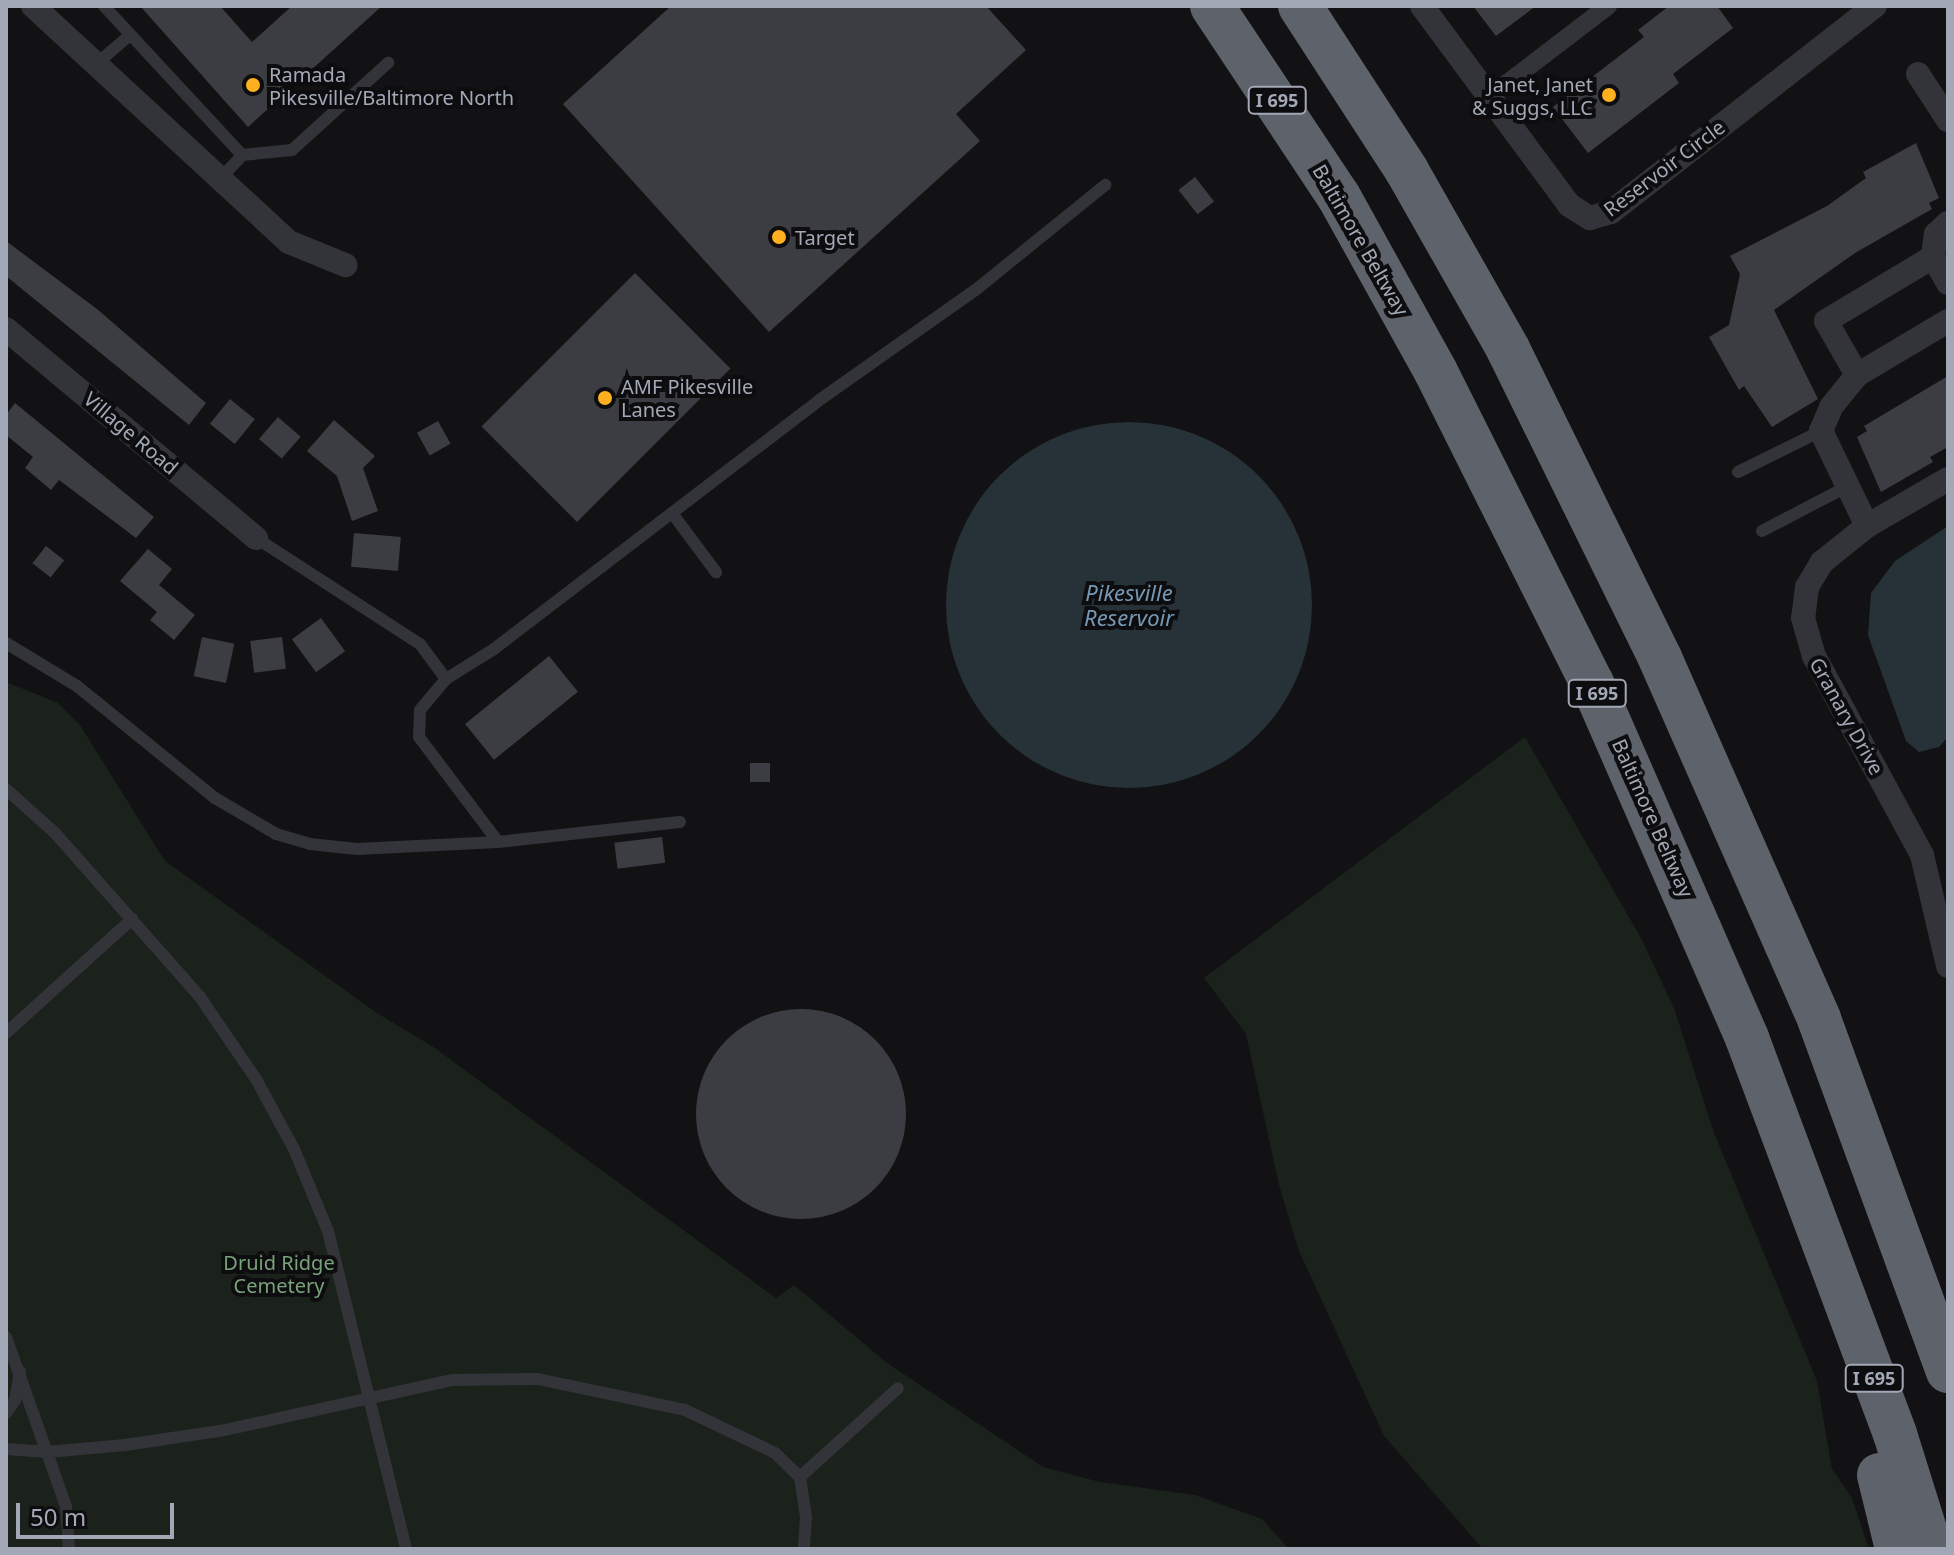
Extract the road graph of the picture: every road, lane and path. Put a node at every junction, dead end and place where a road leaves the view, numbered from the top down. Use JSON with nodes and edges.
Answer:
{"nodes":[{"id":1,"x":33,"y":6,"type":"edge"},
{"id":2,"x":104,"y":6,"type":"edge"},
{"id":3,"x":1182,"y":6,"type":"edge"},
{"id":4,"x":1212,"y":6,"type":"edge"},
{"id":5,"x":1300,"y":6,"type":"edge"},
{"id":6,"x":1333,"y":6,"type":"edge"},
{"id":7,"x":1422,"y":6,"type":"edge"},
{"id":8,"x":1608,"y":6,"type":"edge"},
{"id":9,"x":1875,"y":6,"type":"edge"},
{"id":10,"x":130,"y":35,"type":"junction"},
{"id":11,"x":388,"y":63,"type":"dead end"},
{"id":12,"x":95,"y":65,"type":"junction"},
{"id":13,"x":1918,"y":74,"type":"dead end"},
{"id":14,"x":1489,"y":97,"type":"junction"},
{"id":15,"x":1948,"y":120,"type":"edge"},
{"id":16,"x":242,"y":155,"type":"junction"},
{"id":17,"x":1407,"y":171,"type":"junction"},
{"id":18,"x":220,"y":179,"type":"junction"},
{"id":19,"x":1105,"y":185,"type":"dead end"},
{"id":20,"x":1339,"y":197,"type":"junction"},
{"id":21,"x":1948,"y":223,"type":"edge"},
{"id":22,"x":1933,"y":257,"type":"junction"},
{"id":23,"x":345,"y":265,"type":"dead end"},
{"id":24,"x":1948,"y":283,"type":"edge"},
{"id":25,"x":1948,"y":321,"type":"edge"},
{"id":26,"x":6,"y":329,"type":"edge"},
{"id":27,"x":1857,"y":375,"type":"junction"},
{"id":28,"x":1821,"y":431,"type":"junction"},
{"id":29,"x":1738,"y":472,"type":"dead end"},
{"id":30,"x":1948,"y":479,"type":"edge"},
{"id":31,"x":1848,"y":486,"type":"junction"},
{"id":32,"x":672,"y":513,"type":"junction"},
{"id":33,"x":1867,"y":526,"type":"junction"},
{"id":34,"x":1762,"y":531,"type":"dead end"},
{"id":35,"x":256,"y":538,"type":"joint"},
{"id":36,"x":716,"y":572,"type":"dead end"},
{"id":37,"x":6,"y":643,"type":"edge"},
{"id":38,"x":446,"y":679,"type":"junction"},
{"id":39,"x":6,"y":789,"type":"edge"},
{"id":40,"x":680,"y":822,"type":"dead end"},
{"id":41,"x":498,"y":842,"type":"junction"},
{"id":42,"x":132,"y":919,"type":"junction"},
{"id":43,"x":1948,"y":966,"type":"edge"},
{"id":44,"x":6,"y":1033,"type":"edge"},
{"id":45,"x":1882,"y":1181,"type":"junction"},
{"id":46,"x":1813,"y":1209,"type":"junction"},
{"id":47,"x":1948,"y":1319,"type":"edge"},
{"id":48,"x":6,"y":1337,"type":"edge"},
{"id":49,"x":20,"y":1371,"type":"junction"},
{"id":50,"x":1948,"y":1371,"type":"edge"},
{"id":51,"x":898,"y":1388,"type":"dead end"},
{"id":52,"x":373,"y":1399,"type":"junction"},
{"id":53,"x":6,"y":1413,"type":"edge"},
{"id":54,"x":6,"y":1449,"type":"edge"},
{"id":55,"x":48,"y":1452,"type":"junction"},
{"id":56,"x":800,"y":1477,"type":"junction"},
{"id":57,"x":69,"y":1549,"type":"edge"},
{"id":58,"x":406,"y":1549,"type":"edge"},
{"id":59,"x":804,"y":1549,"type":"edge"},
{"id":60,"x":1897,"y":1549,"type":"edge"},
{"id":61,"x":1931,"y":1549,"type":"edge"}],
"edges":[{"from":1,"to":12,"type":"street"},
{"from":2,"to":10,"type":"lane"},
{"from":3,"to":20,"type":"highway"},
{"from":4,"to":20,"type":"highway","name":"Baltimore Beltway","number":"I 695"},
{"from":5,"to":17,"type":"highway"},
{"from":6,"to":17,"type":"highway"},
{"from":7,"to":14,"type":"street","name":"Reservoir Circle"},
{"from":8,"to":14,"type":"street"},
{"from":9,"to":14,"type":"street","name":"Reservoir Circle"},
{"from":10,"to":12,"type":"lane"},
{"from":10,"to":16,"type":"lane"},
{"from":11,"to":16,"type":"lane"},
{"from":12,"to":18,"type":"street"},
{"from":13,"to":15,"type":"street"},
{"from":16,"to":18,"type":"lane"},
{"from":17,"to":45,"type":"highway"},
{"from":18,"to":23,"type":"street"},
{"from":19,"to":32,"type":"lane"},
{"from":20,"to":46,"type":"highway","name":"Baltimore Beltway","number":"I 695"},
{"from":21,"to":22,"type":"street"},
{"from":22,"to":24,"type":"street"},
{"from":22,"to":27,"type":"street"},
{"from":25,"to":27,"type":"street"},
{"from":26,"to":35,"type":"street","name":"Village Road"},
{"from":27,"to":28,"type":"street"},
{"from":28,"to":29,"type":"lane"},
{"from":28,"to":31,"type":"street"},
{"from":30,"to":33,"type":"street","name":"Granary Drive"},
{"from":31,"to":33,"type":"street"},
{"from":31,"to":34,"type":"lane"},
{"from":32,"to":36,"type":"lane"},
{"from":32,"to":38,"type":"lane"},
{"from":33,"to":43,"type":"street","name":"Granary Drive"},
{"from":35,"to":38,"type":"lane"},
{"from":37,"to":41,"type":"lane"},
{"from":38,"to":41,"type":"lane"},
{"from":39,"to":42,"type":"lane"},
{"from":40,"to":41,"type":"lane"},
{"from":42,"to":44,"type":"lane"},
{"from":42,"to":52,"type":"lane"},
{"from":45,"to":47,"type":"highway"},
{"from":45,"to":50,"type":"highway"},
{"from":46,"to":60,"type":"highway"},
{"from":46,"to":61,"type":"highway","name":"Baltimore Beltway","number":"I 695"},
{"from":48,"to":49,"type":"lane"},
{"from":49,"to":53,"type":"lane"},
{"from":49,"to":55,"type":"lane"},
{"from":51,"to":56,"type":"lane"},
{"from":52,"to":55,"type":"lane"},
{"from":52,"to":56,"type":"lane"},
{"from":52,"to":58,"type":"lane"},
{"from":54,"to":55,"type":"lane"},
{"from":55,"to":57,"type":"lane"},
{"from":56,"to":59,"type":"lane"}]}
